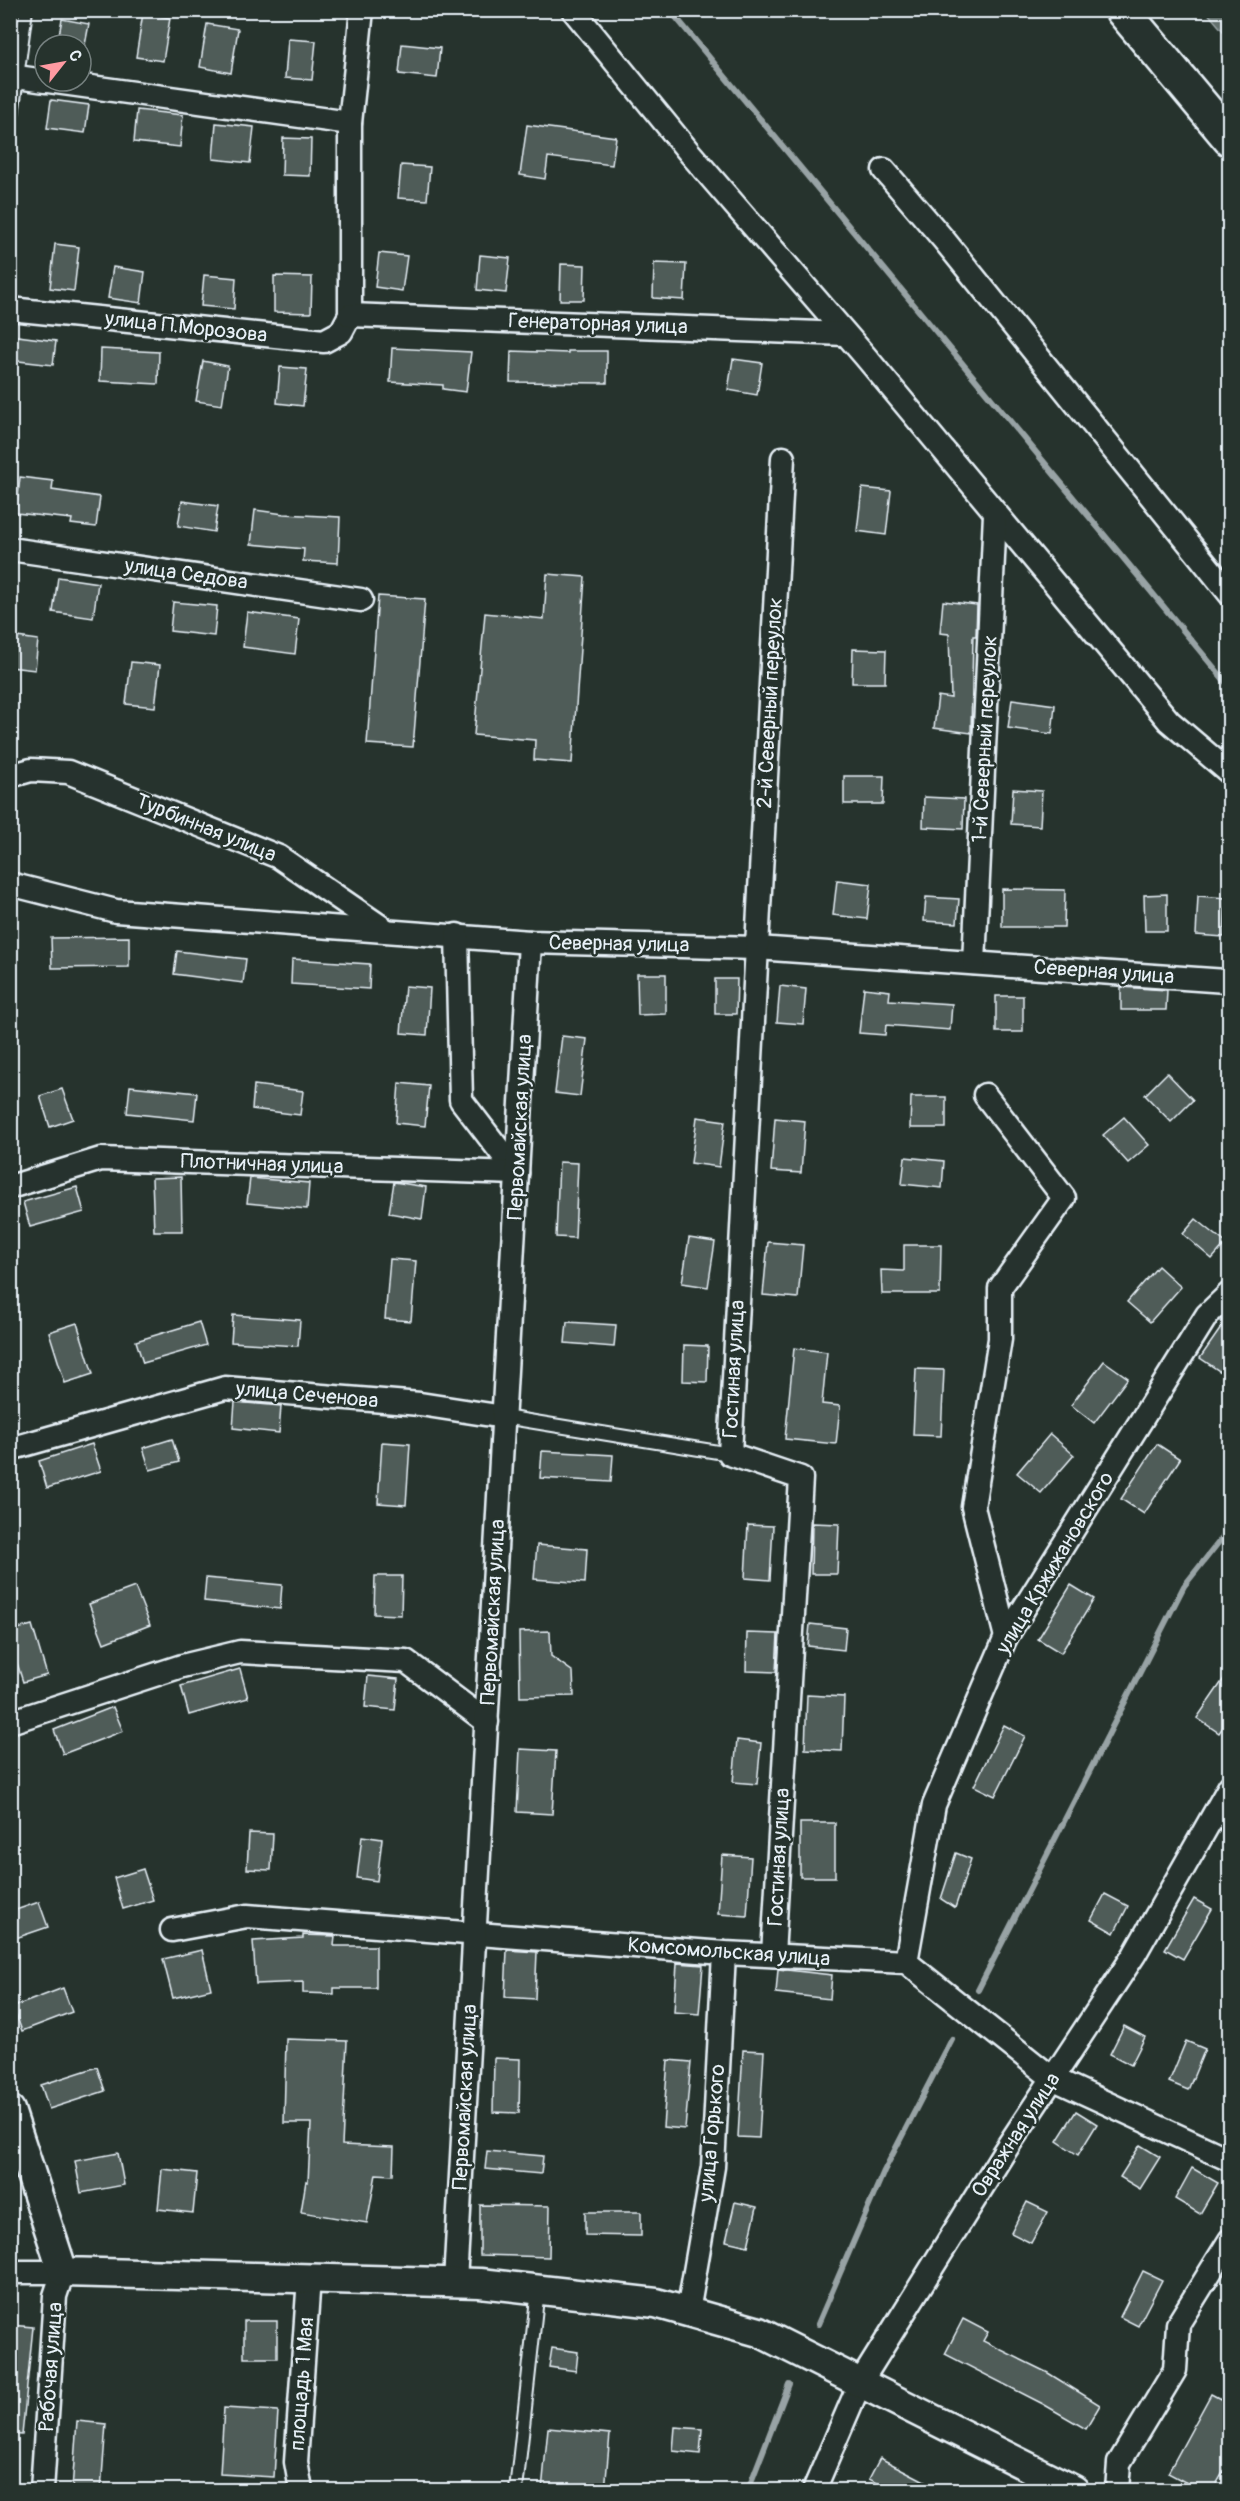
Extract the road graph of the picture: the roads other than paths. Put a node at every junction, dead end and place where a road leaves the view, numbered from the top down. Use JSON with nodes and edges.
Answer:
{"nodes":[{"id":1,"x":26,"y":10,"type":"edge"},
{"id":2,"x":362,"y":10,"type":"edge"},
{"id":3,"x":573,"y":10,"type":"edge"},
{"id":4,"x":1122,"y":10,"type":"edge"},
{"id":5,"x":14,"y":76,"type":"edge"},
{"id":6,"x":33,"y":79,"type":"edge"},
{"id":7,"x":93,"y":87,"type":"edge"},
{"id":8,"x":350,"y":123,"type":"junction"},
{"id":9,"x":10,"y":130,"type":"edge"},
{"id":10,"x":1230,"y":139,"type":"edge"},
{"id":11,"x":884,"y":170,"type":"dead end"},
{"id":12,"x":10,"y":309,"type":"edge"},
{"id":13,"x":350,"y":315,"type":"junction"},
{"id":14,"x":845,"y":334,"type":"junction"},
{"id":15,"x":783,"y":458,"type":"dead end"},
{"id":16,"x":995,"y":514,"type":"junction"},
{"id":17,"x":10,"y":549,"type":"edge"},
{"id":18,"x":1230,"y":594,"type":"edge"},
{"id":19,"x":361,"y":600,"type":"dead end"},
{"id":20,"x":1230,"y":773,"type":"edge"},
{"id":21,"x":10,"y":776,"type":"edge"},
{"id":22,"x":10,"y":884,"type":"edge"},
{"id":23,"x":386,"y":930,"type":"junction"},
{"id":24,"x":457,"y":935,"type":"junction"},
{"id":25,"x":530,"y":942,"type":"junction"},
{"id":26,"x":757,"y":948,"type":"junction"},
{"id":27,"x":974,"y":963,"type":"junction"},
{"id":28,"x":1230,"y":984,"type":"edge"},
{"id":29,"x":985,"y":1095,"type":"dead end"},
{"id":30,"x":517,"y":1173,"type":"junction"},
{"id":31,"x":10,"y":1187,"type":"edge"},
{"id":32,"x":1230,"y":1293,"type":"edge"},
{"id":33,"x":504,"y":1417,"type":"junction"},
{"id":34,"x":10,"y":1449,"type":"edge"},
{"id":35,"x":730,"y":1454,"type":"junction"},
{"id":36,"x":1006,"y":1636,"type":"junction"},
{"id":37,"x":10,"y":1722,"type":"edge"},
{"id":38,"x":486,"y":1722,"type":"junction"},
{"id":39,"x":1230,"y":1786,"type":"edge"},
{"id":40,"x":172,"y":1930,"type":"dead end"},
{"id":41,"x":475,"y":1934,"type":"junction"},
{"id":42,"x":724,"y":1953,"type":"junction"},
{"id":43,"x":773,"y":1955,"type":"junction"},
{"id":44,"x":906,"y":1962,"type":"junction"},
{"id":45,"x":1052,"y":2078,"type":"junction"},
{"id":46,"x":10,"y":2110,"type":"edge"},
{"id":47,"x":1230,"y":2160,"type":"edge"},
{"id":48,"x":1230,"y":2240,"type":"edge"},
{"id":49,"x":10,"y":2272,"type":"edge"},
{"id":50,"x":63,"y":2272,"type":"junction"},
{"id":51,"x":309,"y":2278,"type":"junction"},
{"id":52,"x":455,"y":2282,"type":"junction"},
{"id":53,"x":538,"y":2289,"type":"junction"},
{"id":54,"x":688,"y":2312,"type":"junction"},
{"id":55,"x":860,"y":2383,"type":"junction"},
{"id":56,"x":42,"y":2490,"type":"edge"},
{"id":57,"x":301,"y":2490,"type":"edge"},
{"id":58,"x":516,"y":2490,"type":"edge"},
{"id":59,"x":814,"y":2490,"type":"edge"},
{"id":60,"x":1074,"y":2490,"type":"edge"},
{"id":61,"x":1117,"y":2490,"type":"edge"}],
"edges":[{"from":1,"to":5,"type":"lane"},
{"from":2,"to":8,"type":"street"},
{"from":3,"to":14,"type":"street"},
{"from":4,"to":10,"type":"main road"},
{"from":5,"to":6,"type":"street"},
{"from":5,"to":9,"type":"lane"},
{"from":7,"to":8,"type":"street"},
{"from":8,"to":13,"type":"street"},
{"from":11,"to":18,"type":"street"},
{"from":12,"to":13,"type":"street","name":"улица П.Морозова"},
{"from":13,"to":14,"type":"street","name":"Генераторная улица"},
{"from":14,"to":16,"type":"street"},
{"from":15,"to":26,"type":"street","name":"2-й Северный переулок"},
{"from":16,"to":20,"type":"street"},
{"from":16,"to":27,"type":"street","name":"1-й Северный переулок"},
{"from":17,"to":19,"type":"street","name":"улица Седова"},
{"from":21,"to":23,"type":"street","name":"Турбинная улица"},
{"from":22,"to":23,"type":"street","name":"Северная улица"},
{"from":23,"to":24,"type":"street","name":"Северная улица"},
{"from":24,"to":25,"type":"street","name":"Северная улица"},
{"from":24,"to":30,"type":"street"},
{"from":25,"to":26,"type":"street","name":"Северная улица"},
{"from":25,"to":30,"type":"street","name":"Первомайская улица"},
{"from":26,"to":27,"type":"street","name":"Северная улица"},
{"from":26,"to":35,"type":"street","name":"Гостиная улица"},
{"from":27,"to":28,"type":"street","name":"Северная улица"},
{"from":29,"to":36,"type":"street"},
{"from":30,"to":31,"type":"street","name":"Плотничная улица"},
{"from":30,"to":33,"type":"street","name":"Первомайская улица"},
{"from":32,"to":36,"type":"street","name":"улица Кржижановского"},
{"from":33,"to":34,"type":"street","name":"улица Сеченова"},
{"from":33,"to":35,"type":"lane"},
{"from":33,"to":38,"type":"street","name":"Первомайская улица"},
{"from":35,"to":43,"type":"street","name":"Гостиная улица"},
{"from":36,"to":44,"type":"street","name":"улица Кржижановского"},
{"from":37,"to":38,"type":"street"},
{"from":38,"to":41,"type":"street","name":"Первомайская улица"},
{"from":39,"to":45,"type":"street","name":"Овражная улица"},
{"from":40,"to":41,"type":"street","name":"Комсомольская улица"},
{"from":41,"to":42,"type":"street","name":"Комсомольская улица"},
{"from":41,"to":52,"type":"street","name":"Первомайская улица"},
{"from":42,"to":43,"type":"street","name":"Комсомольская улица"},
{"from":42,"to":54,"type":"street","name":"улица Горького"},
{"from":43,"to":44,"type":"street","name":"Комсомольская улица"},
{"from":44,"to":45,"type":"street"},
{"from":45,"to":47,"type":"street"},
{"from":45,"to":55,"type":"street","name":"Овражная улица"},
{"from":46,"to":50,"type":"street","name":"Рабочая улица"},
{"from":48,"to":61,"type":"street"},
{"from":49,"to":50,"type":"street"},
{"from":50,"to":51,"type":"street"},
{"from":50,"to":56,"type":"street","name":"Рабочая улица"},
{"from":51,"to":52,"type":"street"},
{"from":51,"to":57,"type":"street","name":"площадь 1 Мая"},
{"from":52,"to":53,"type":"street"},
{"from":53,"to":54,"type":"street"},
{"from":53,"to":58,"type":"lane"},
{"from":54,"to":55,"type":"street"},
{"from":55,"to":59,"type":"street","name":"Овражная улица"},
{"from":55,"to":60,"type":"street"}]}
